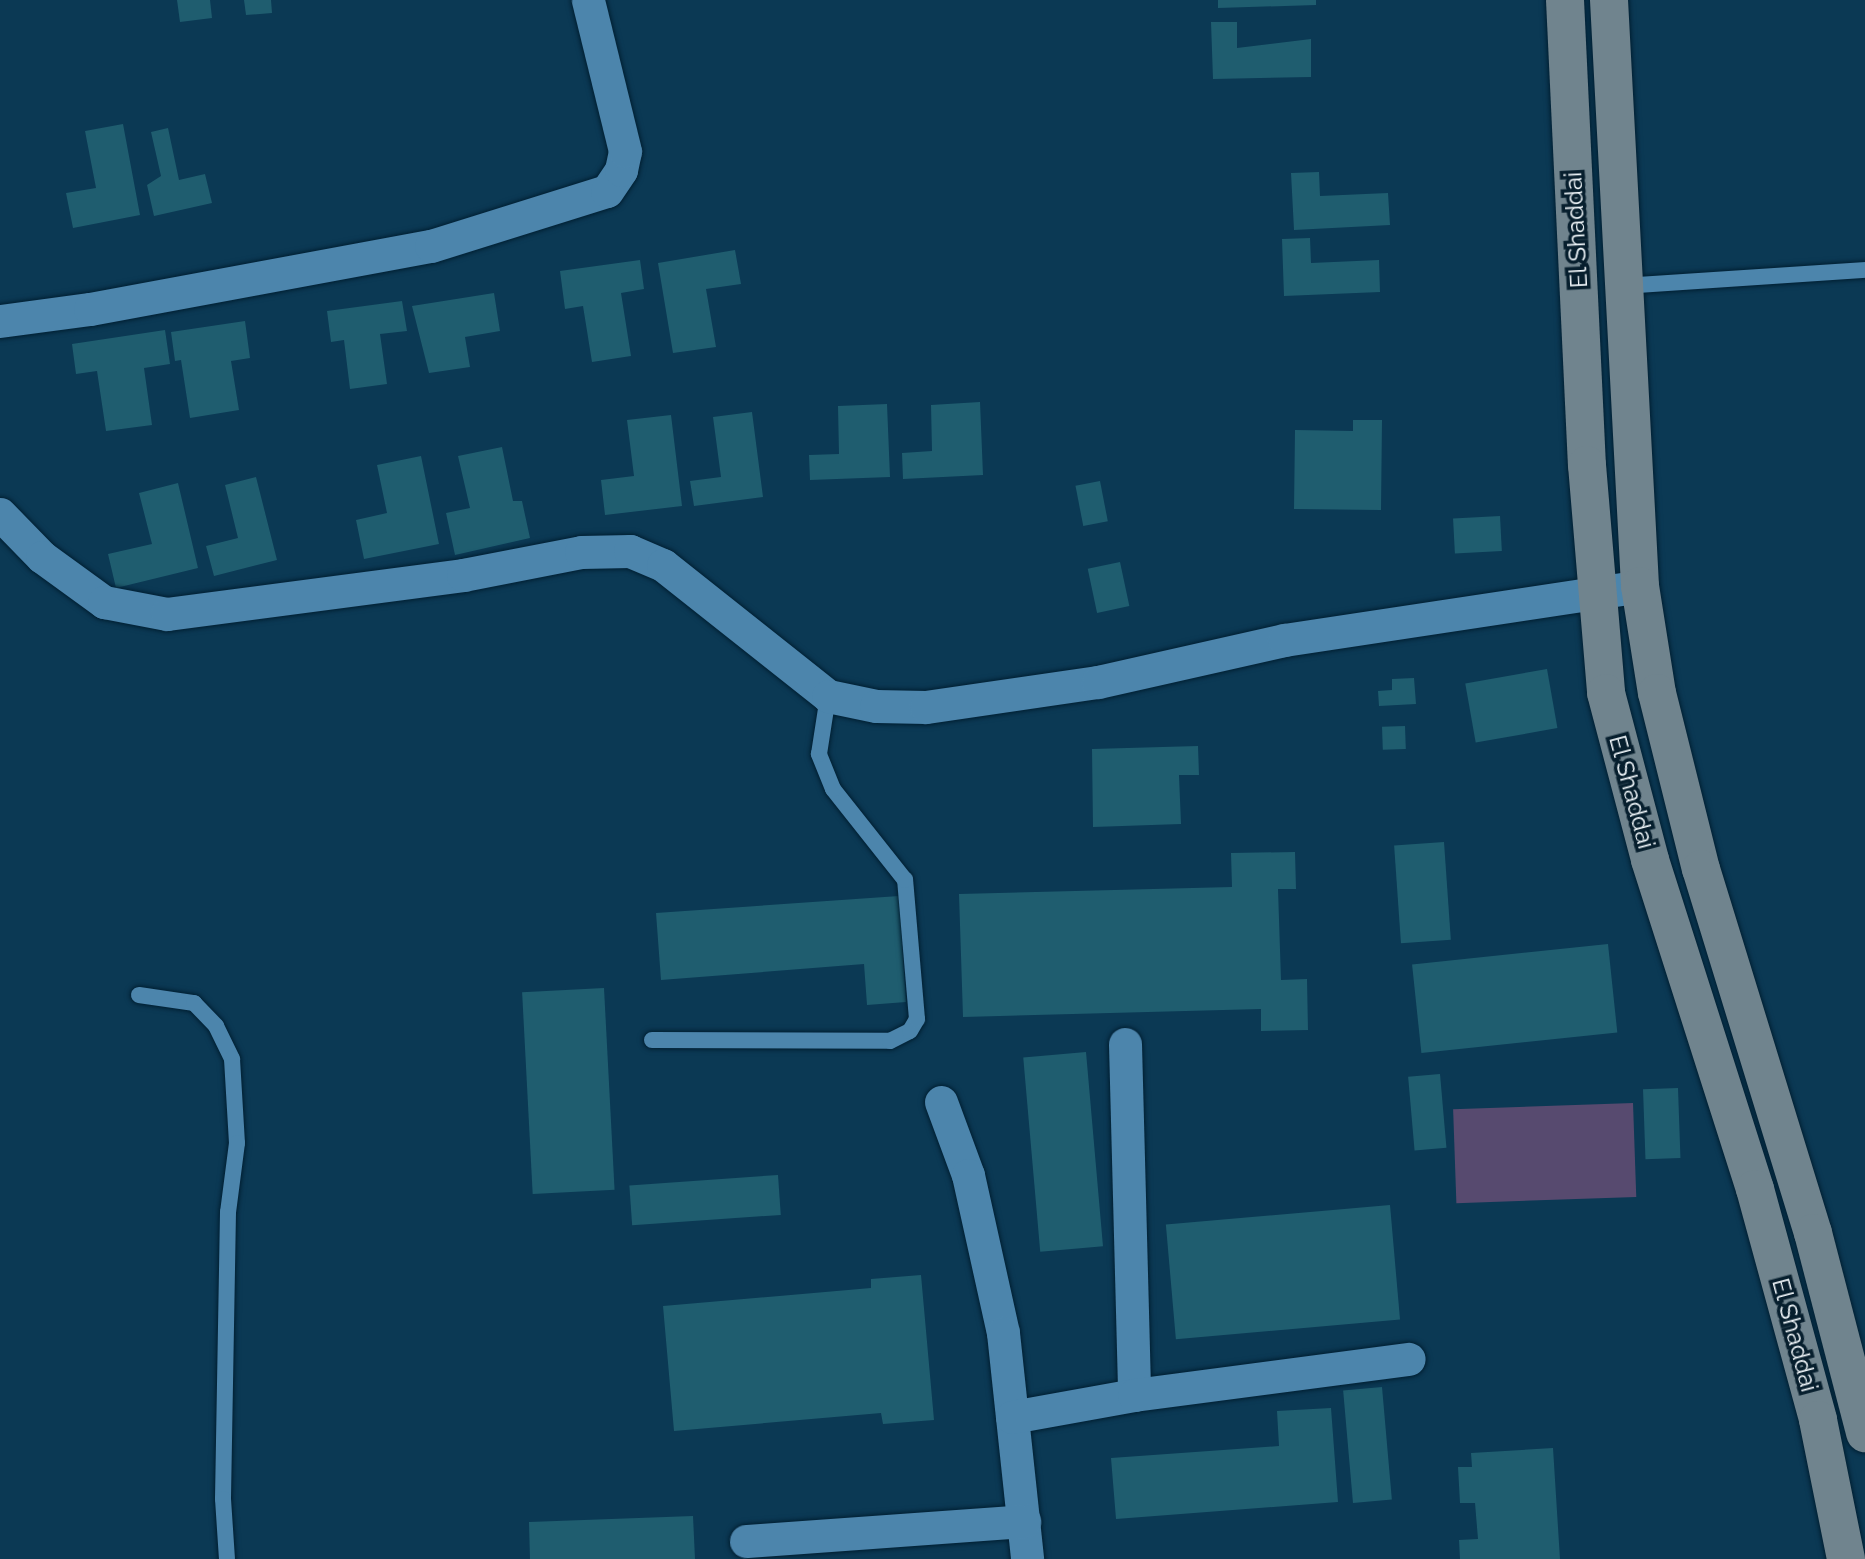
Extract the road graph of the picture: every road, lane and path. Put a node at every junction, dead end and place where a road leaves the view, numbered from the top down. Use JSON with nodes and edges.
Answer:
{"nodes":[{"id":1,"x":588,"y":0,"type":"edge"},
{"id":2,"x":1565,"y":0,"type":"edge"},
{"id":3,"x":1609,"y":0,"type":"edge"},
{"id":4,"x":1865,"y":271,"type":"edge"},
{"id":5,"x":1623,"y":286,"type":"junction"},
{"id":6,"x":0,"y":321,"type":"edge"},
{"id":7,"x":0,"y":514,"type":"edge"},
{"id":8,"x":1640,"y":586,"type":"junction"},
{"id":9,"x":1596,"y":592,"type":"junction"},
{"id":10,"x":828,"y":696,"type":"junction"},
{"id":11,"x":139,"y":995,"type":"dead end"},
{"id":12,"x":652,"y":1040,"type":"dead end"},
{"id":13,"x":1125,"y":1044,"type":"dead end"},
{"id":14,"x":941,"y":1102,"type":"dead end"},
{"id":15,"x":1855,"y":1346,"type":"edge"},
{"id":16,"x":1409,"y":1359,"type":"dead end"},
{"id":17,"x":1134,"y":1395,"type":"junction"},
{"id":18,"x":1012,"y":1417,"type":"junction"},
{"id":19,"x":1865,"y":1433,"type":"edge"},
{"id":20,"x":1024,"y":1521,"type":"junction"},
{"id":21,"x":746,"y":1541,"type":"dead end"},
{"id":22,"x":227,"y":1559,"type":"edge"},
{"id":23,"x":1027,"y":1559,"type":"edge"},
{"id":24,"x":1846,"y":1559,"type":"edge"}],
"edges":[{"from":1,"to":6,"type":"street"},
{"from":2,"to":9,"type":"street","name":"El Shaddai"},
{"from":3,"to":5,"type":"street"},
{"from":4,"to":5,"type":"lane"},
{"from":5,"to":8,"type":"street"},
{"from":7,"to":10,"type":"street"},
{"from":8,"to":9,"type":"street"},
{"from":8,"to":15,"type":"street"},
{"from":9,"to":10,"type":"street"},
{"from":9,"to":24,"type":"street","name":"El Shaddai"},
{"from":10,"to":12,"type":"lane"},
{"from":11,"to":22,"type":"lane"},
{"from":13,"to":17,"type":"street"},
{"from":14,"to":18,"type":"street"},
{"from":15,"to":19,"type":"street"},
{"from":16,"to":17,"type":"street"},
{"from":17,"to":18,"type":"street"},
{"from":18,"to":20,"type":"street"},
{"from":20,"to":21,"type":"street"},
{"from":20,"to":23,"type":"street"}]}
